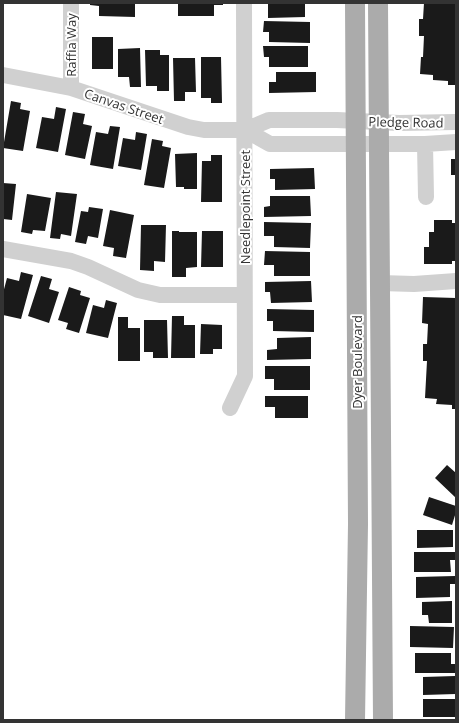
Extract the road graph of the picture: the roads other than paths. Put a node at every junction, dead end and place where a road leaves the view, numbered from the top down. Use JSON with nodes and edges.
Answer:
{"nodes":[{"id":1,"x":71,"y":3,"type":"edge"},
{"id":2,"x":244,"y":3,"type":"edge"},
{"id":3,"x":355,"y":3,"type":"edge"},
{"id":4,"x":378,"y":3,"type":"edge"},
{"id":5,"x":3,"y":75,"type":"edge"},
{"id":6,"x":71,"y":88,"type":"junction"},
{"id":7,"x":355,"y":121,"type":"junction"},
{"id":8,"x":379,"y":122,"type":"junction"},
{"id":9,"x":456,"y":122,"type":"edge"},
{"id":10,"x":245,"y":130,"type":"junction"},
{"id":11,"x":456,"y":142,"type":"edge"},
{"id":12,"x":356,"y":144,"type":"junction"},
{"id":13,"x":379,"y":144,"type":"junction"},
{"id":14,"x":425,"y":144,"type":"junction"},
{"id":15,"x":426,"y":197,"type":"dead end"},
{"id":16,"x":3,"y":248,"type":"edge"},
{"id":17,"x":456,"y":281,"type":"edge"},
{"id":18,"x":380,"y":284,"type":"junction"},
{"id":19,"x":244,"y":295,"type":"junction"},
{"id":20,"x":230,"y":408,"type":"dead end"},
{"id":21,"x":355,"y":720,"type":"edge"},
{"id":22,"x":383,"y":720,"type":"edge"}],
"edges":[{"from":1,"to":6,"type":"street","name":"Raffia Way"},
{"from":2,"to":10,"type":"street","name":"Needlepoint Street"},
{"from":3,"to":7,"type":"main road","name":"Dyer Boulevard"},
{"from":4,"to":8,"type":"main road","name":"Dyer Boulevard"},
{"from":5,"to":6,"type":"street","name":"Canvas Street"},
{"from":6,"to":10,"type":"street","name":"Canvas Street"},
{"from":7,"to":8,"type":"street","name":"Pledge Road"},
{"from":7,"to":10,"type":"street","name":"Canvas Street"},
{"from":7,"to":12,"type":"main road","name":"Dyer Boulevard"},
{"from":8,"to":9,"type":"street","name":"Pledge Road"},
{"from":8,"to":13,"type":"main road","name":"Dyer Boulevard"},
{"from":10,"to":12,"type":"street","name":"Canvas Street"},
{"from":10,"to":19,"type":"street","name":"Needlepoint Street"},
{"from":11,"to":14,"type":"street","name":"Pledge Road"},
{"from":12,"to":13,"type":"street","name":"Pledge Road"},
{"from":12,"to":21,"type":"main road","name":"Dyer Boulevard"},
{"from":13,"to":14,"type":"street","name":"Pledge Road"},
{"from":13,"to":18,"type":"main road","name":"Dyer Boulevard"},
{"from":14,"to":15,"type":"street"},
{"from":16,"to":19,"type":"street"},
{"from":17,"to":18,"type":"street"},
{"from":18,"to":22,"type":"main road","name":"Dyer Boulevard"},
{"from":19,"to":20,"type":"street","name":"Needlepoint Street"}]}
